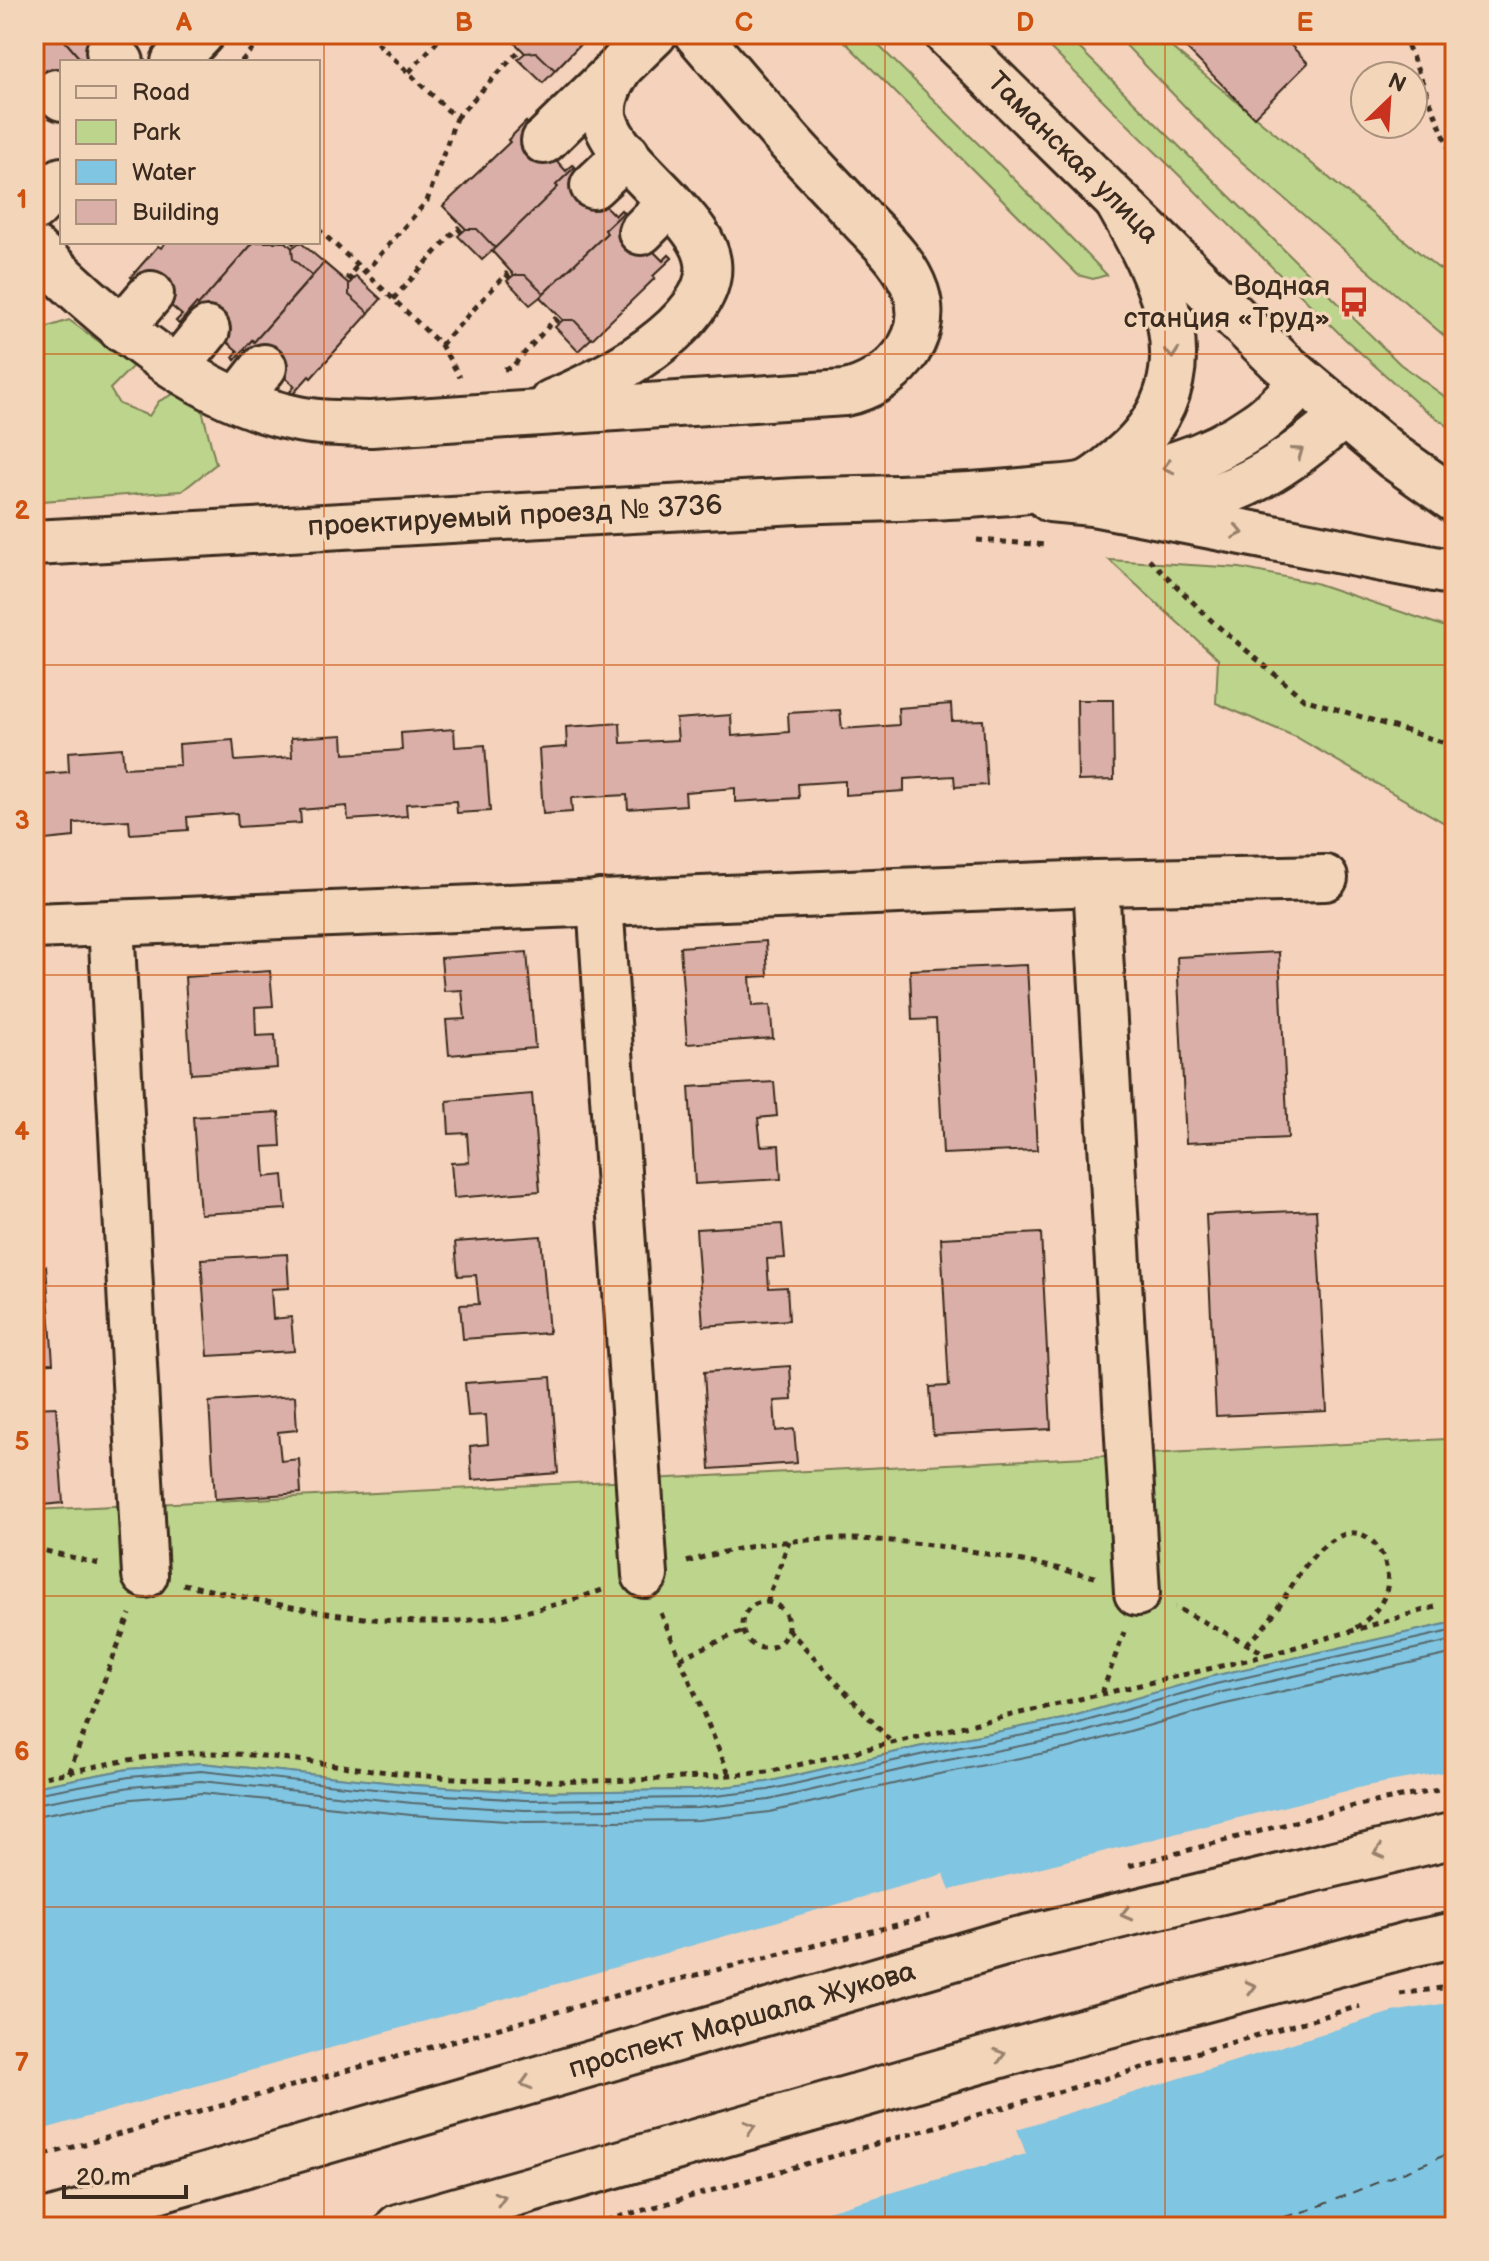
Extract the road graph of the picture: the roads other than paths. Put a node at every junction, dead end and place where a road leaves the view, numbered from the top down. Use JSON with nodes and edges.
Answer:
{"nodes":[{"id":1,"x":697,"y":34,"type":"edge"},
{"id":2,"x":947,"y":34,"type":"edge"},
{"id":3,"x":638,"y":49,"type":"edge"},
{"id":4,"x":544,"y":141,"type":"dead end"},
{"id":5,"x":627,"y":154,"type":"junction"},
{"id":6,"x":593,"y":186,"type":"dead end"},
{"id":7,"x":1118,"y":203,"type":"junction"},
{"id":8,"x":34,"y":249,"type":"edge"},
{"id":9,"x":151,"y":294,"type":"dead end"},
{"id":10,"x":121,"y":329,"type":"junction"},
{"id":11,"x":207,"y":330,"type":"dead end"},
{"id":12,"x":177,"y":367,"type":"junction"},
{"id":13,"x":1303,"y":382,"type":"junction"},
{"id":14,"x":508,"y":415,"type":"junction"},
{"id":15,"x":1343,"y":416,"type":"junction"},
{"id":16,"x":1090,"y":493,"type":"junction"},
{"id":17,"x":1455,"y":500,"type":"edge"},
{"id":18,"x":34,"y":543,"type":"edge"},
{"id":19,"x":1455,"y":573,"type":"edge"},
{"id":20,"x":1325,"y":878,"type":"dead end"},
{"id":21,"x":1096,"y":883,"type":"junction"},
{"id":22,"x":600,"y":902,"type":"junction"},
{"id":23,"x":111,"y":923,"type":"junction"},
{"id":24,"x":34,"y":926,"type":"edge"},
{"id":25,"x":145,"y":1575,"type":"road end"},
{"id":26,"x":645,"y":1575,"type":"road end"},
{"id":27,"x":1137,"y":1593,"type":"road end"},
{"id":28,"x":1455,"y":1835,"type":"edge"},
{"id":29,"x":1455,"y":1935,"type":"edge"},
{"id":30,"x":34,"y":2226,"type":"edge"},
{"id":31,"x":398,"y":2227,"type":"edge"}],
"edges":[{"from":1,"to":14,"type":"street"},
{"from":2,"to":7,"type":"street","name":"Таманская улица"},
{"from":3,"to":4,"type":"street"},
{"from":3,"to":5,"type":"street"},
{"from":5,"to":6,"type":"street"},
{"from":5,"to":14,"type":"street"},
{"from":7,"to":13,"type":"street","name":"Таманская улица"},
{"from":7,"to":16,"type":"street","one_way":true},
{"from":8,"to":10,"type":"street"},
{"from":9,"to":10,"type":"street"},
{"from":10,"to":12,"type":"street"},
{"from":11,"to":12,"type":"street"},
{"from":12,"to":14,"type":"street"},
{"from":13,"to":15,"type":"street","name":"Таманская улица"},
{"from":13,"to":16,"type":"street","one_way":true},
{"from":16,"to":15,"type":"street","one_way":true},
{"from":15,"to":17,"type":"street","name":"Таманская улица"},
{"from":16,"to":18,"type":"street","name":"проектируемый проезд № 3736"},
{"from":16,"to":19,"type":"street","one_way":true},
{"from":20,"to":21,"type":"street"},
{"from":21,"to":22,"type":"street"},
{"from":21,"to":27,"type":"street"},
{"from":22,"to":23,"type":"street"},
{"from":22,"to":26,"type":"street"},
{"from":23,"to":24,"type":"street"},
{"from":23,"to":25,"type":"street"},
{"from":28,"to":30,"type":"street","name":"проспект Маршала Жукова","one_way":true},
{"from":31,"to":29,"type":"street","one_way":true}]}
